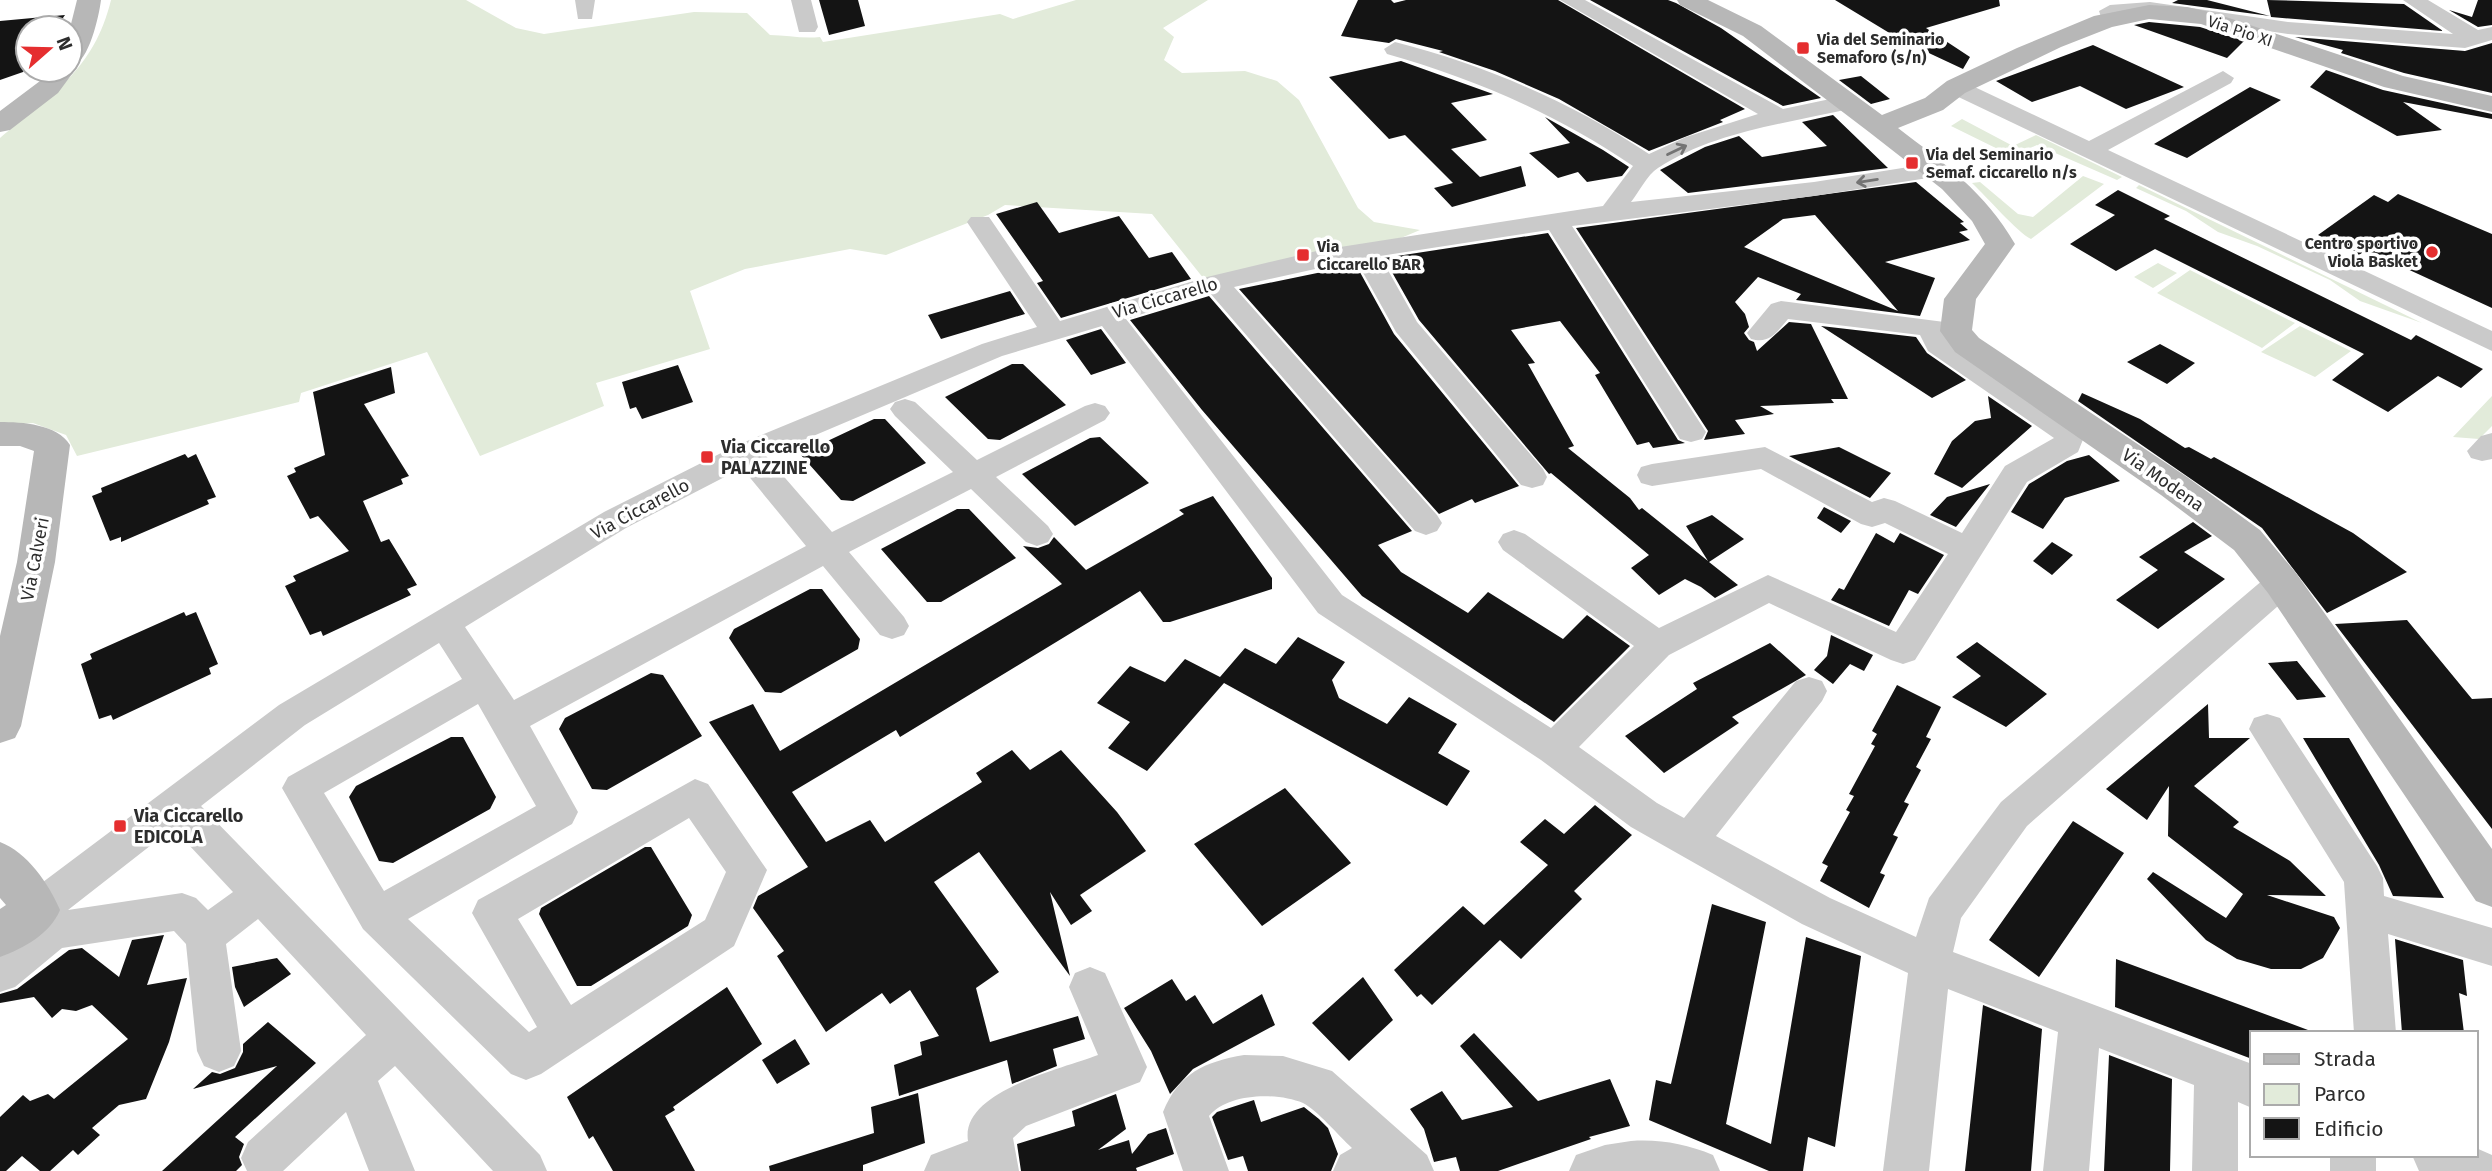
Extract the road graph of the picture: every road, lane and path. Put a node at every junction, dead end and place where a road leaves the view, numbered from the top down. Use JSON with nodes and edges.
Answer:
{"nodes":[{"id":1,"x":89,"y":0,"type":"edge"},
{"id":2,"x":801,"y":0,"type":"edge"},
{"id":3,"x":1570,"y":0,"type":"edge"},
{"id":4,"x":1689,"y":0,"type":"edge"},
{"id":5,"x":2413,"y":0,"type":"edge"},
{"id":6,"x":2111,"y":18,"type":"junction"},
{"id":7,"x":84,"y":26,"type":"edge"},
{"id":8,"x":807,"y":27,"type":"dead end"},
{"id":9,"x":2484,"y":36,"type":"edge"},
{"id":10,"x":1395,"y":50,"type":"dead end"},
{"id":11,"x":2223,"y":78,"type":"dead end"},
{"id":12,"x":51,"y":84,"type":"edge"},
{"id":13,"x":1956,"y":87,"type":"junction"},
{"id":14,"x":1849,"y":102,"type":"junction"},
{"id":15,"x":1934,"y":104,"type":"junction"},
{"id":16,"x":2492,"y":104,"type":"edge"},
{"id":17,"x":1781,"y":117,"type":"junction"},
{"id":18,"x":0,"y":124,"type":"edge"},
{"id":19,"x":1879,"y":126,"type":"junction"},
{"id":20,"x":2088,"y":150,"type":"junction"},
{"id":21,"x":1647,"y":164,"type":"junction"},
{"id":22,"x":1943,"y":176,"type":"junction"},
{"id":23,"x":1611,"y":212,"type":"junction"},
{"id":24,"x":1556,"y":221,"type":"junction"},
{"id":25,"x":980,"y":222,"type":"dead end"},
{"id":26,"x":1364,"y":251,"type":"junction"},
{"id":27,"x":1216,"y":283,"type":"junction"},
{"id":28,"x":1108,"y":315,"type":"junction"},
{"id":29,"x":1943,"y":330,"type":"junction"},
{"id":30,"x":1053,"y":331,"type":"junction"},
{"id":31,"x":1761,"y":333,"type":"dead end"},
{"id":32,"x":2492,"y":342,"type":"edge"},
{"id":33,"x":905,"y":409,"type":"dead end"},
{"id":34,"x":1095,"y":413,"type":"dead end"},
{"id":35,"x":1691,"y":432,"type":"dead end"},
{"id":36,"x":0,"y":435,"type":"edge"},
{"id":37,"x":746,"y":453,"type":"junction"},
{"id":38,"x":974,"y":475,"type":"junction"},
{"id":39,"x":1652,"y":475,"type":"dead end"},
{"id":40,"x":1532,"y":477,"type":"dead end"},
{"id":41,"x":1426,"y":523,"type":"dead end"},
{"id":42,"x":1037,"y":534,"type":"dead end"},
{"id":43,"x":1514,"y":542,"type":"dead end"},
{"id":44,"x":827,"y":549,"type":"junction"},
{"id":45,"x":1967,"y":549,"type":"junction"},
{"id":46,"x":2282,"y":583,"type":"junction"},
{"id":47,"x":444,"y":623,"type":"junction"},
{"id":48,"x":892,"y":626,"type":"dead end"},
{"id":49,"x":1657,"y":645,"type":"junction"},
{"id":50,"x":484,"y":684,"type":"junction"},
{"id":51,"x":1809,"y":691,"type":"dead end"},
{"id":52,"x":508,"y":720,"type":"junction"},
{"id":53,"x":0,"y":726,"type":"edge"},
{"id":54,"x":2267,"y":729,"type":"dead end"},
{"id":55,"x":1553,"y":749,"type":"junction"},
{"id":56,"x":174,"y":803,"type":"junction"},
{"id":57,"x":1689,"y":841,"type":"junction"},
{"id":58,"x":0,"y":862,"type":"edge"},
{"id":59,"x":2492,"y":886,"type":"edge"},
{"id":60,"x":261,"y":894,"type":"junction"},
{"id":61,"x":2366,"y":909,"type":"junction"},
{"id":62,"x":37,"y":910,"type":"junction"},
{"id":63,"x":376,"y":916,"type":"junction"},
{"id":64,"x":0,"y":934,"type":"edge"},
{"id":65,"x":205,"y":936,"type":"junction"},
{"id":66,"x":2492,"y":947,"type":"edge"},
{"id":67,"x":1930,"y":963,"type":"junction"},
{"id":68,"x":0,"y":973,"type":"edge"},
{"id":69,"x":1090,"y":987,"type":"dead end"},
{"id":70,"x":2080,"y":1021,"type":"junction"},
{"id":71,"x":2375,"y":1031,"type":"edge"},
{"id":72,"x":565,"y":1034,"type":"junction"},
{"id":73,"x":396,"y":1036,"type":"junction"},
{"id":74,"x":219,"y":1051,"type":"dead end"},
{"id":75,"x":354,"y":1075,"type":"junction"},
{"id":76,"x":2234,"y":1079,"type":"edge"},
{"id":77,"x":2440,"y":1157,"type":"edge"},
{"id":78,"x":264,"y":1158,"type":"dead end"},
{"id":79,"x":994,"y":1163,"type":"edge"},
{"id":80,"x":1385,"y":1165,"type":"edge"},
{"id":81,"x":392,"y":1171,"type":"edge"},
{"id":82,"x":524,"y":1171,"type":"edge"},
{"id":83,"x":947,"y":1171,"type":"edge"},
{"id":84,"x":1206,"y":1171,"type":"edge"},
{"id":85,"x":1592,"y":1171,"type":"edge"},
{"id":86,"x":1697,"y":1171,"type":"edge"},
{"id":87,"x":1906,"y":1171,"type":"edge"},
{"id":88,"x":2066,"y":1171,"type":"edge"},
{"id":89,"x":2215,"y":1171,"type":"edge"},
{"id":90,"x":2476,"y":1171,"type":"edge"}],
"edges":[{"from":1,"to":7,"type":"street"},
{"from":2,"to":8,"type":"street"},
{"from":3,"to":17,"type":"street"},
{"from":4,"to":14,"type":"street"},
{"from":5,"to":9,"type":"street"},
{"from":6,"to":9,"type":"street"},
{"from":6,"to":13,"type":"street","name":"Via Pio XI"},
{"from":6,"to":16,"type":"street","name":"Via Pio XI"},
{"from":10,"to":21,"type":"street"},
{"from":11,"to":20,"type":"street"},
{"from":12,"to":18,"type":"street"},
{"from":13,"to":15,"type":"street","name":"Via Pio XI"},
{"from":13,"to":20,"type":"street"},
{"from":14,"to":17,"type":"street"},
{"from":14,"to":19,"type":"street"},
{"from":15,"to":19,"type":"street","name":"Via Pio XI"},
{"from":15,"to":22,"type":"street"},
{"from":21,"to":17,"type":"street","one_way":true},
{"from":19,"to":22,"type":"street"},
{"from":20,"to":32,"type":"street"},
{"from":21,"to":23,"type":"street"},
{"from":22,"to":23,"type":"street","name":"Via Ciccarello","one_way":true},
{"from":22,"to":29,"type":"street"},
{"from":23,"to":24,"type":"street","name":"Via Ciccarello"},
{"from":24,"to":26,"type":"street","name":"Via Ciccarello"},
{"from":24,"to":35,"type":"street"},
{"from":25,"to":30,"type":"street"},
{"from":26,"to":27,"type":"street","name":"Via Ciccarello"},
{"from":26,"to":40,"type":"street"},
{"from":27,"to":28,"type":"street","name":"Via Ciccarello"},
{"from":27,"to":41,"type":"street"},
{"from":28,"to":30,"type":"street","name":"Via Ciccarello"},
{"from":28,"to":55,"type":"street"},
{"from":29,"to":31,"type":"street"},
{"from":29,"to":45,"type":"street"},
{"from":29,"to":46,"type":"street","name":"Via Modena"},
{"from":30,"to":37,"type":"street","name":"Via Ciccarello"},
{"from":33,"to":38,"type":"street"},
{"from":34,"to":38,"type":"street"},
{"from":36,"to":53,"type":"street","name":"Via Calveri"},
{"from":37,"to":44,"type":"street"},
{"from":37,"to":47,"type":"street","name":"Via Ciccarello"},
{"from":38,"to":42,"type":"street"},
{"from":38,"to":44,"type":"street"},
{"from":39,"to":45,"type":"street"},
{"from":43,"to":49,"type":"street"},
{"from":44,"to":48,"type":"street"},
{"from":44,"to":52,"type":"street"},
{"from":45,"to":49,"type":"street"},
{"from":46,"to":59,"type":"street","name":"Via Modena"},
{"from":46,"to":67,"type":"street"},
{"from":47,"to":50,"type":"street"},
{"from":47,"to":56,"type":"street","name":"Via Ciccarello"},
{"from":49,"to":55,"type":"street"},
{"from":50,"to":52,"type":"street"},
{"from":50,"to":63,"type":"street"},
{"from":51,"to":57,"type":"street"},
{"from":52,"to":63,"type":"street"},
{"from":54,"to":61,"type":"street"},
{"from":55,"to":57,"type":"street"},
{"from":56,"to":60,"type":"street"},
{"from":56,"to":62,"type":"street","name":"Via Ciccarello"},
{"from":57,"to":67,"type":"street"},
{"from":58,"to":62,"type":"street"},
{"from":60,"to":65,"type":"street"},
{"from":60,"to":73,"type":"street"},
{"from":61,"to":66,"type":"street"},
{"from":61,"to":71,"type":"street"},
{"from":62,"to":64,"type":"street","name":"Via Ciccarello"},
{"from":63,"to":72,"type":"street"},
{"from":65,"to":68,"type":"street"},
{"from":65,"to":74,"type":"street"},
{"from":67,"to":70,"type":"street"},
{"from":67,"to":87,"type":"street"},
{"from":69,"to":79,"type":"street"},
{"from":70,"to":76,"type":"street"},
{"from":70,"to":88,"type":"street"},
{"from":72,"to":72,"type":"street"},
{"from":73,"to":75,"type":"street"},
{"from":73,"to":82,"type":"street"},
{"from":75,"to":78,"type":"street"},
{"from":75,"to":81,"type":"street"},
{"from":76,"to":89,"type":"street"},
{"from":77,"to":90,"type":"street"},
{"from":79,"to":83,"type":"street"},
{"from":80,"to":84,"type":"street"},
{"from":85,"to":86,"type":"street"}]}
